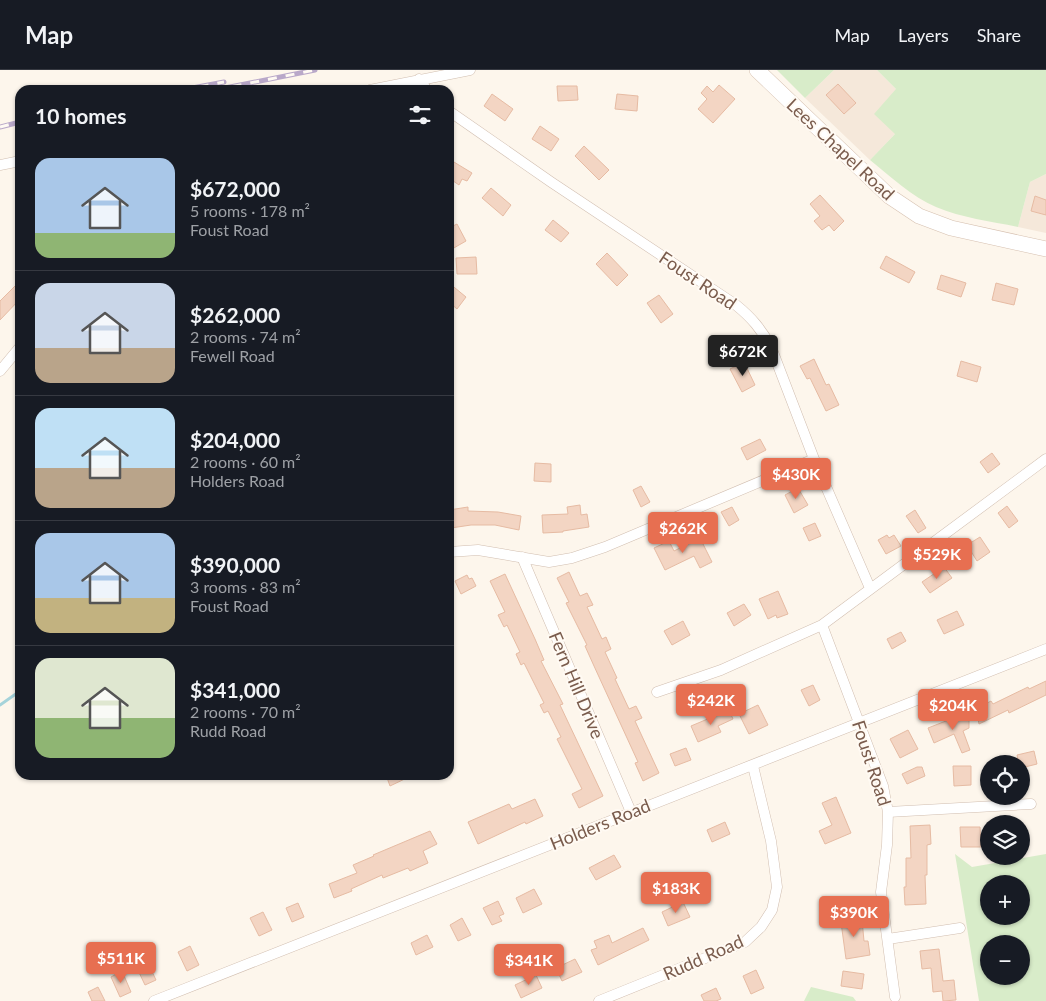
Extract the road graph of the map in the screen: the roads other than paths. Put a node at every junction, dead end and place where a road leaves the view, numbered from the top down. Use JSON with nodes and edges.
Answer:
{"nodes":[{"id":1,"x":470,"y":70,"type":"edge"},
{"id":2,"x":757,"y":70,"type":"edge"},
{"id":3,"x":420,"y":80,"type":"junction"},
{"id":4,"x":395,"y":85,"type":"edge"},
{"id":5,"x":424,"y":85,"type":"edge"},
{"id":6,"x":454,"y":114,"type":"edge"},
{"id":7,"x":15,"y":162,"type":"edge"},
{"id":8,"x":0,"y":165,"type":"edge"},
{"id":9,"x":1046,"y":248,"type":"edge"},
{"id":10,"x":15,"y":353,"type":"edge"},
{"id":11,"x":0,"y":371,"type":"edge"},
{"id":12,"x":814,"y":459,"type":"junction"},
{"id":13,"x":1046,"y":459,"type":"edge"},
{"id":14,"x":454,"y":552,"type":"edge"},
{"id":15,"x":522,"y":557,"type":"junction"},
{"id":16,"x":870,"y":588,"type":"junction"},
{"id":17,"x":822,"y":624,"type":"junction"},
{"id":18,"x":1046,"y":649,"type":"edge"},
{"id":19,"x":657,"y":692,"type":"dead end"},
{"id":20,"x":859,"y":721,"type":"junction"},
{"id":21,"x":753,"y":766,"type":"junction"},
{"id":22,"x":1031,"y":804,"type":"dead end"},
{"id":23,"x":631,"y":812,"type":"junction"},
{"id":24,"x":888,"y":812,"type":"junction"},
{"id":25,"x":960,"y":928,"type":"dead end"},
{"id":26,"x":888,"y":939,"type":"junction"},
{"id":27,"x":895,"y":997,"type":"dead end"},
{"id":28,"x":154,"y":1001,"type":"edge"},
{"id":29,"x":599,"y":1001,"type":"edge"}],
"edges":[{"from":1,"to":3,"type":"street"},
{"from":2,"to":9,"type":"main road","name":"Lees Chapel Road"},
{"from":3,"to":4,"type":"street"},
{"from":3,"to":5,"type":"street"},
{"from":6,"to":12,"type":"street","name":"Foust Road"},
{"from":7,"to":8,"type":"street"},
{"from":10,"to":11,"type":"street"},
{"from":12,"to":15,"type":"street"},
{"from":12,"to":16,"type":"street","name":"Foust Road"},
{"from":13,"to":16,"type":"street"},
{"from":14,"to":15,"type":"street"},
{"from":15,"to":23,"type":"street","name":"Fern Hill Drive"},
{"from":16,"to":17,"type":"street"},
{"from":17,"to":19,"type":"street"},
{"from":17,"to":20,"type":"street","name":"Foust Road"},
{"from":18,"to":20,"type":"street","name":"Holders Road"},
{"from":20,"to":21,"type":"street","name":"Holders Road"},
{"from":20,"to":24,"type":"street","name":"Foust Road"},
{"from":21,"to":23,"type":"street","name":"Holders Road"},
{"from":21,"to":29,"type":"street","name":"Rudd Road"},
{"from":22,"to":24,"type":"street"},
{"from":23,"to":28,"type":"street","name":"Holders Road"},
{"from":24,"to":26,"type":"street","name":"Foust Road"},
{"from":25,"to":26,"type":"street"},
{"from":26,"to":27,"type":"street","name":"Foust Road"}]}
